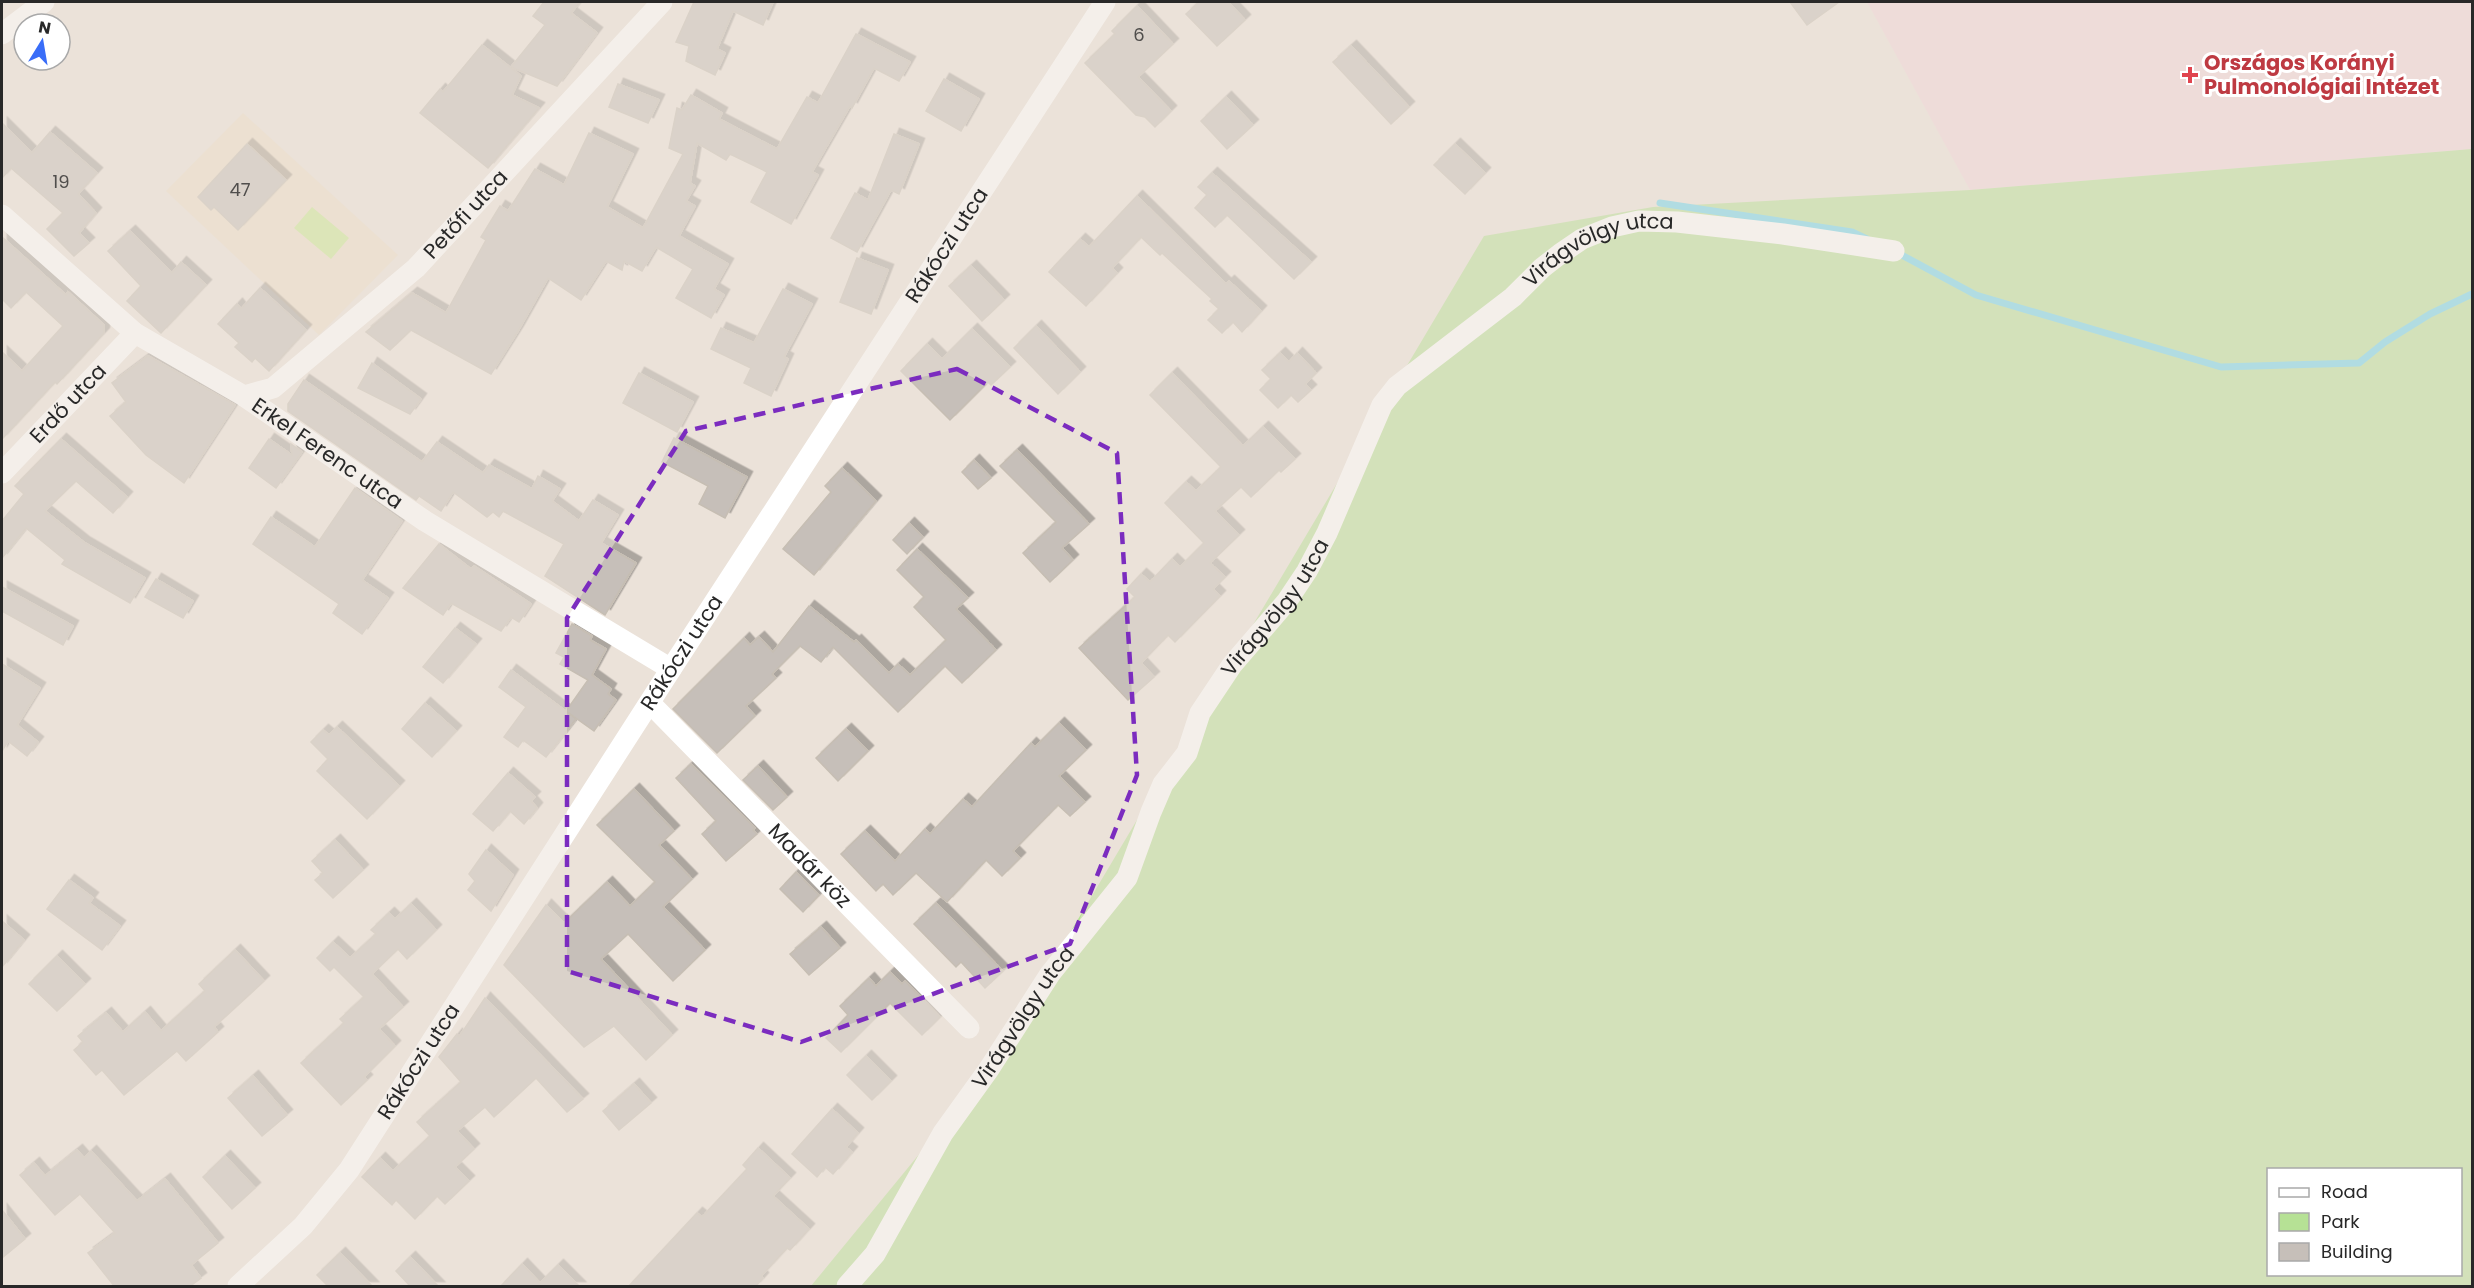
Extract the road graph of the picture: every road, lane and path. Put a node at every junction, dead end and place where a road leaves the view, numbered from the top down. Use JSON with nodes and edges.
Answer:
{"nodes":[{"id":1,"x":44,"y":2,"type":"edge"},
{"id":2,"x":662,"y":2,"type":"edge"},
{"id":3,"x":1105,"y":2,"type":"edge"},
{"id":4,"x":2,"y":34,"type":"edge"},
{"id":5,"x":2,"y":215,"type":"edge"},
{"id":6,"x":1894,"y":251,"type":"dead end"},
{"id":7,"x":135,"y":333,"type":"junction"},
{"id":8,"x":244,"y":396,"type":"junction"},
{"id":9,"x":2,"y":473,"type":"edge"},
{"id":10,"x":671,"y":669,"type":"junction"},
{"id":11,"x":650,"y":703,"type":"junction"},
{"id":12,"x":969,"y":1028,"type":"dead end"},
{"id":13,"x":238,"y":1287,"type":"edge"},
{"id":14,"x":847,"y":1287,"type":"edge"}],
"edges":[{"from":1,"to":4,"type":"street"},
{"from":2,"to":8,"type":"street","name":"Petőfi utca"},
{"from":3,"to":10,"type":"street","name":"Rákóczi utca"},
{"from":5,"to":7,"type":"street","name":"Erkel Ferenc utca"},
{"from":6,"to":14,"type":"street","name":"Virágvölgy utca"},
{"from":7,"to":8,"type":"street","name":"Erkel Ferenc utca"},
{"from":7,"to":9,"type":"street","name":"Erdő utca"},
{"from":8,"to":10,"type":"street","name":"Erkel Ferenc utca"},
{"from":10,"to":11,"type":"street","name":"Rákóczi utca"},
{"from":11,"to":12,"type":"street","name":"Madár köz"},
{"from":11,"to":13,"type":"street","name":"Rákóczi utca"}]}
